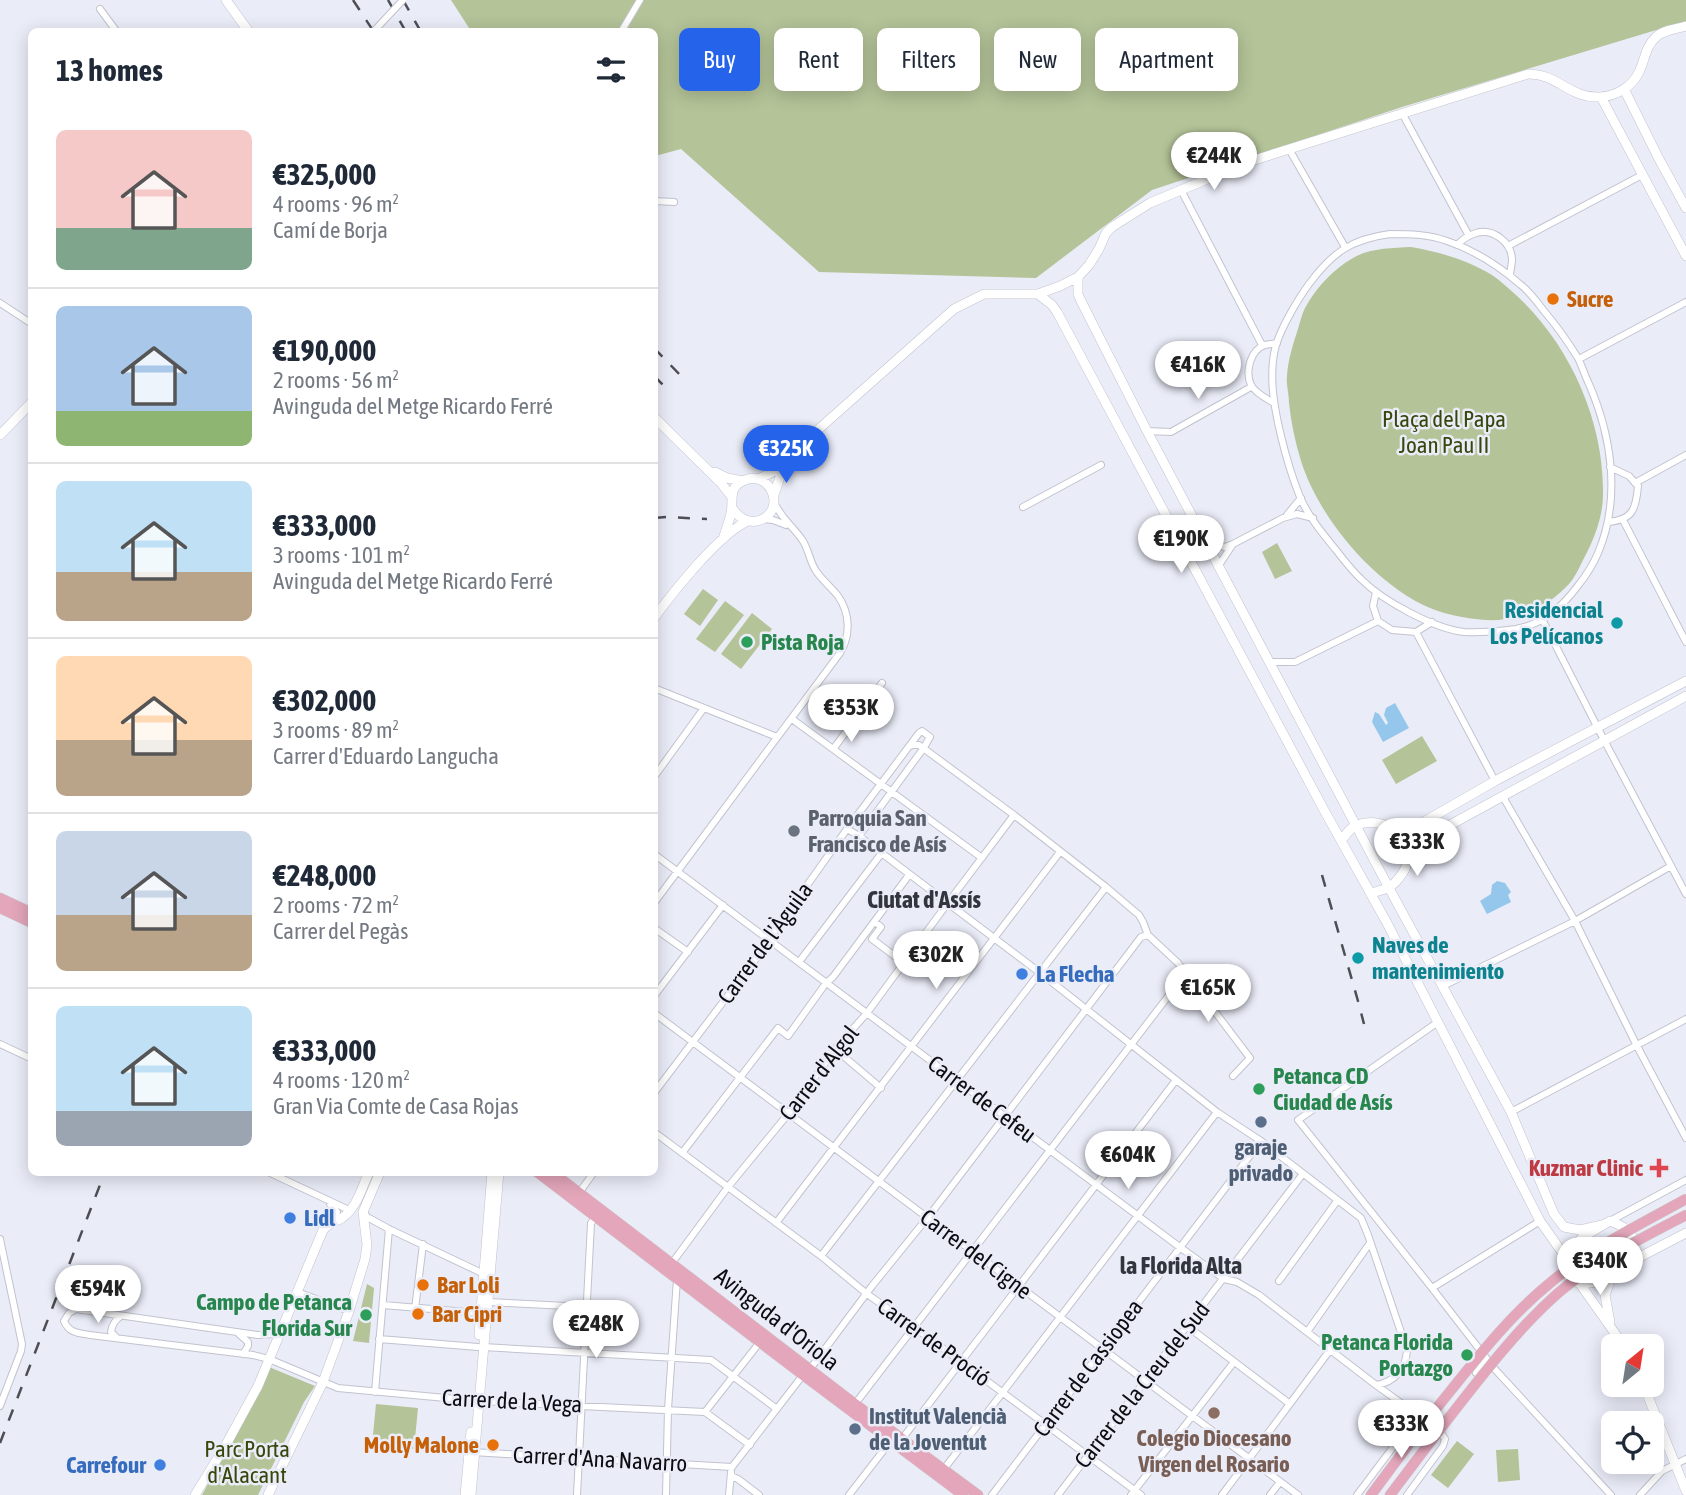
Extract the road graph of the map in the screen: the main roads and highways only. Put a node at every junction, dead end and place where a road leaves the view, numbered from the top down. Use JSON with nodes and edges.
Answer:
{"nodes":[{"id":1,"x":0,"y":898,"type":"edge"},
{"id":2,"x":0,"y":908,"type":"edge"},
{"id":3,"x":28,"y":911,"type":"edge"},
{"id":4,"x":28,"y":921,"type":"edge"},
{"id":5,"x":542,"y":1176,"type":"edge"},
{"id":6,"x":557,"y":1176,"type":"edge"},
{"id":7,"x":1686,"y":1199,"type":"edge"},
{"id":8,"x":1686,"y":1215,"type":"edge"},
{"id":9,"x":806,"y":1372,"type":"junction"},
{"id":10,"x":963,"y":1495,"type":"edge"},
{"id":11,"x":978,"y":1495,"type":"edge"},
{"id":12,"x":1371,"y":1495,"type":"edge"},
{"id":13,"x":1390,"y":1495,"type":"edge"}],
"edges":[{"from":1,"to":3,"type":"main road"},
{"from":2,"to":4,"type":"main road"},
{"from":5,"to":9,"type":"main road","name":"Avinguda d'Oriola"},
{"from":6,"to":9,"type":"main road","name":"Avinguda d'Oriola"},
{"from":7,"to":12,"type":"main road","bridge":true},
{"from":8,"to":13,"type":"main road","bridge":true},
{"from":9,"to":10,"type":"main road","name":"Avinguda d'Oriola"},
{"from":9,"to":11,"type":"main road","name":"Avinguda d'Oriola"}]}
